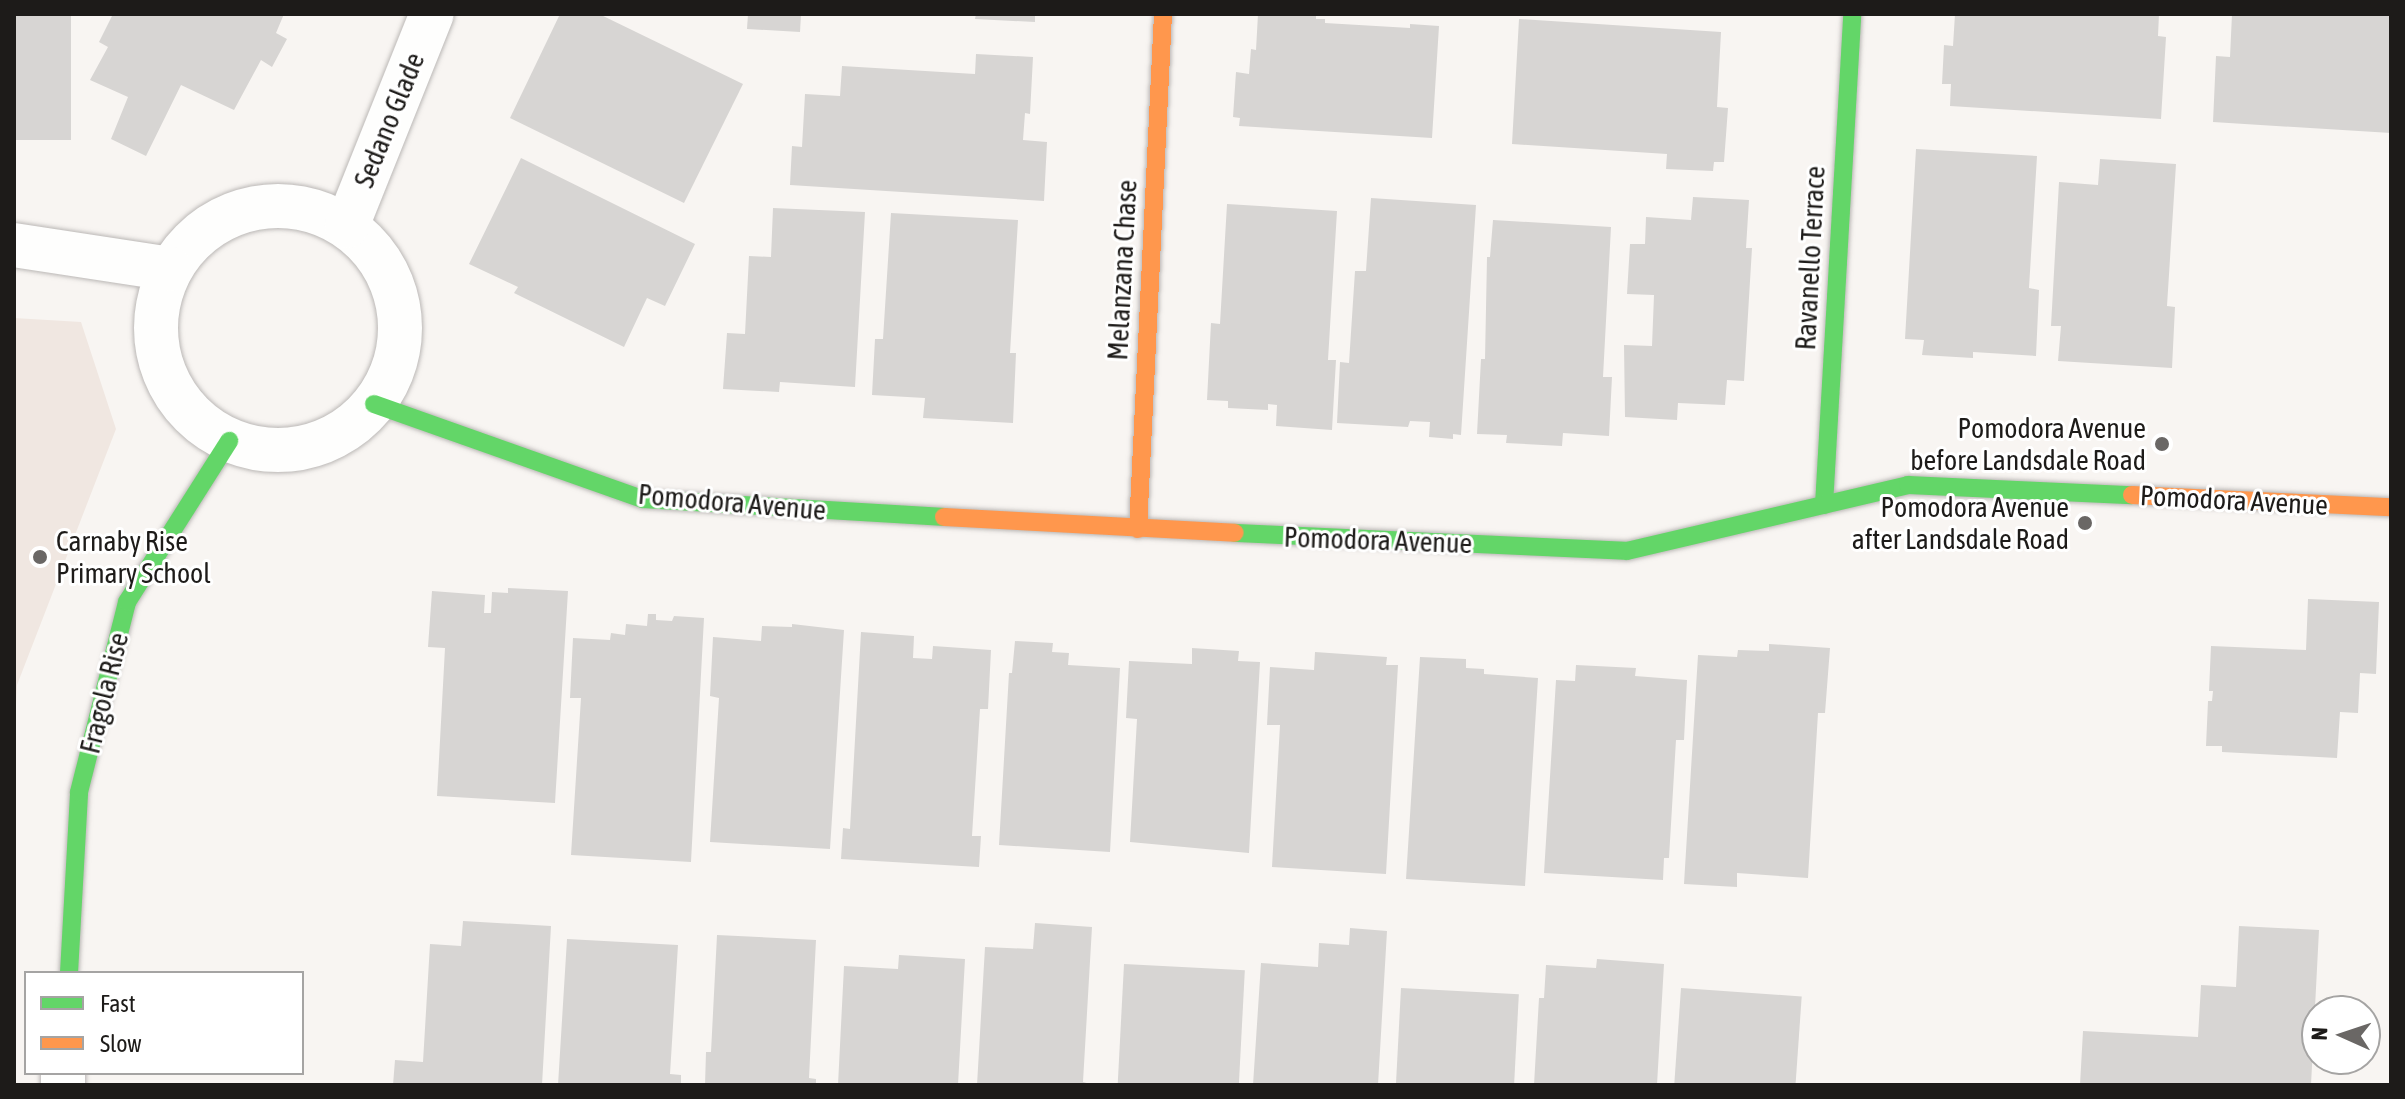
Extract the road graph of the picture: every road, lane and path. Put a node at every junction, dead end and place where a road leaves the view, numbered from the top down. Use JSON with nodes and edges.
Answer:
{"nodes":[{"id":1,"x":432,"y":14,"type":"edge"},
{"id":2,"x":1163,"y":14,"type":"edge"},
{"id":3,"x":1852,"y":14,"type":"edge"},
{"id":4,"x":347,"y":226,"type":"junction"},
{"id":5,"x":14,"y":245,"type":"edge"},
{"id":6,"x":170,"y":269,"type":"junction"},
{"id":7,"x":374,"y":404,"type":"junction"},
{"id":8,"x":229,"y":441,"type":"junction"},
{"id":9,"x":1824,"y":505,"type":"junction"},
{"id":10,"x":2391,"y":507,"type":"edge"},
{"id":11,"x":1138,"y":529,"type":"junction"},
{"id":12,"x":69,"y":971,"type":"edge"}],
"edges":[{"from":1,"to":4,"type":"street","name":"Sedano Glade"},
{"from":2,"to":11,"type":"street","name":"Melanzana Chase"},
{"from":3,"to":9,"type":"street","name":"Ravanello Terrace"},
{"from":4,"to":6,"type":"street"},
{"from":4,"to":7,"type":"street"},
{"from":5,"to":6,"type":"street"},
{"from":6,"to":8,"type":"street"},
{"from":7,"to":8,"type":"street"},
{"from":7,"to":11,"type":"street","name":"Pomodora Avenue"},
{"from":8,"to":12,"type":"street","name":"Fragola Rise"},
{"from":9,"to":10,"type":"street","name":"Pomodora Avenue"},
{"from":9,"to":11,"type":"street","name":"Pomodora Avenue"}]}
